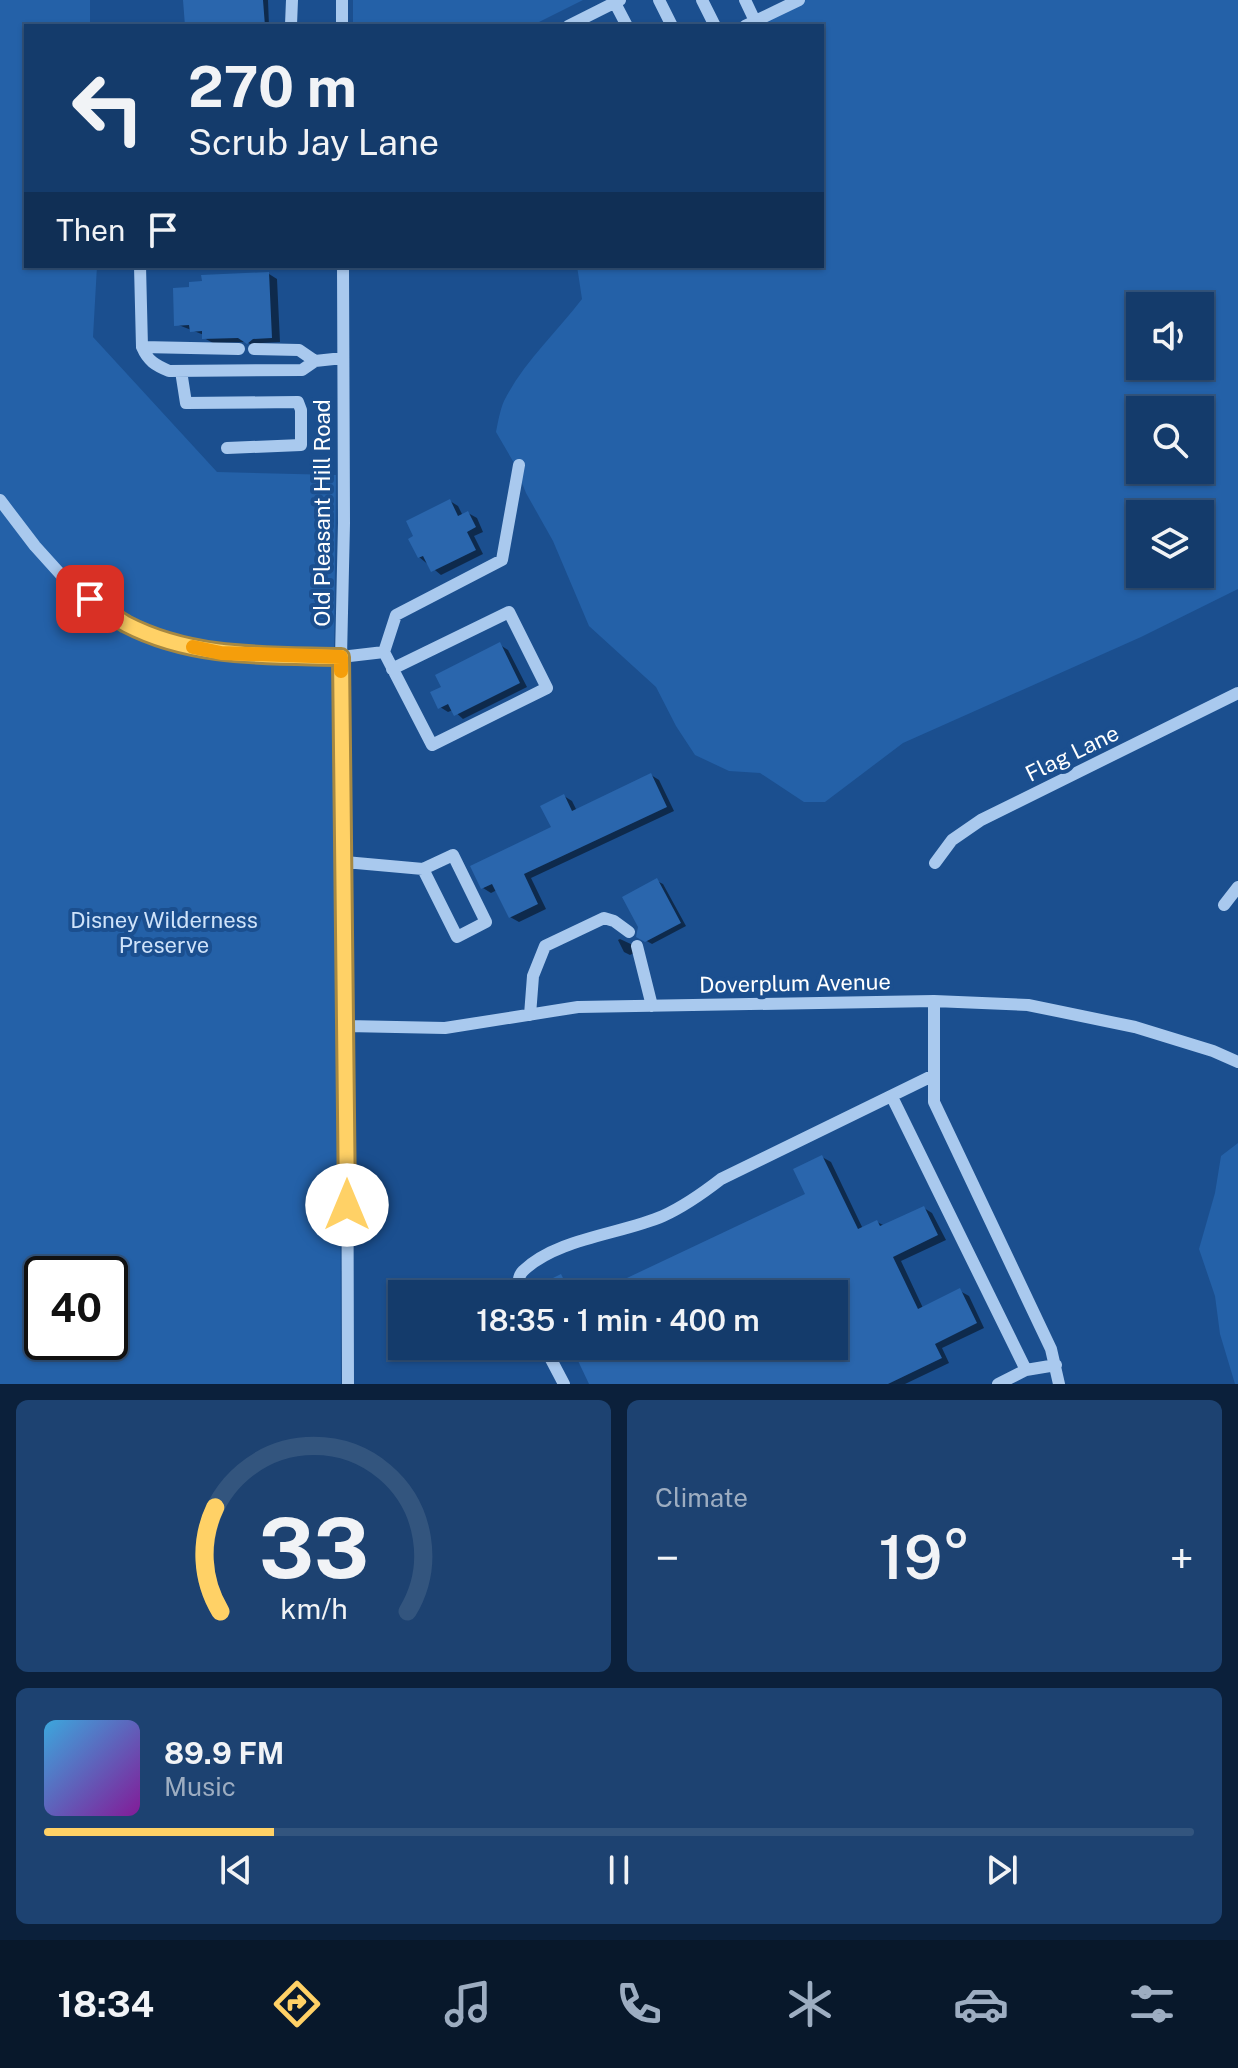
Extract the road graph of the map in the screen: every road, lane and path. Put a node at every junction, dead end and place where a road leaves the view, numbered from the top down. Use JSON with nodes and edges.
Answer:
{"nodes":[{"id":1,"x":292,"y":0,"type":"edge"},
{"id":2,"x":342,"y":0,"type":"edge"},
{"id":3,"x":659,"y":0,"type":"edge"},
{"id":4,"x":702,"y":0,"type":"edge"},
{"id":5,"x":745,"y":0,"type":"edge"},
{"id":6,"x":618,"y":1,"type":"edge"},
{"id":7,"x":791,"y":2,"type":"edge"},
{"id":8,"x":588,"y":22,"type":"edge"},
{"id":9,"x":291,"y":24,"type":"edge"},
{"id":10,"x":342,"y":24,"type":"edge"},
{"id":11,"x":626,"y":24,"type":"edge"},
{"id":12,"x":671,"y":24,"type":"edge"},
{"id":13,"x":714,"y":24,"type":"edge"},
{"id":14,"x":750,"y":24,"type":"edge"},
{"id":15,"x":140,"y":268,"type":"edge"},
{"id":16,"x":343,"y":268,"type":"edge"},
{"id":17,"x":142,"y":347,"type":"junction"},
{"id":18,"x":239,"y":349,"type":"dead end"},
{"id":19,"x":254,"y":349,"type":"dead end"},
{"id":20,"x":343,"y":358,"type":"junction"},
{"id":21,"x":315,"y":361,"type":"junction"},
{"id":22,"x":181,"y":371,"type":"junction"},
{"id":23,"x":227,"y":448,"type":"dead end"},
{"id":24,"x":519,"y":465,"type":"dead end"},
{"id":25,"x":0,"y":500,"type":"edge"},
{"id":26,"x":384,"y":652,"type":"junction"},
{"id":27,"x":341,"y":657,"type":"junction"},
{"id":28,"x":392,"y":669,"type":"junction"},
{"id":29,"x":1238,"y":693,"type":"edge"},
{"id":30,"x":345,"y":862,"type":"junction"},
{"id":31,"x":935,"y":863,"type":"dead end"},
{"id":32,"x":423,"y":869,"type":"junction"},
{"id":33,"x":1238,"y":887,"type":"edge"},
{"id":34,"x":1224,"y":905,"type":"dead end"},
{"id":35,"x":629,"y":932,"type":"dead end"},
{"id":36,"x":637,"y":946,"type":"dead end"},
{"id":37,"x":934,"y":1001,"type":"junction"},
{"id":38,"x":652,"y":1006,"type":"junction"},
{"id":39,"x":530,"y":1015,"type":"junction"},
{"id":40,"x":347,"y":1026,"type":"junction"},
{"id":41,"x":1238,"y":1062,"type":"edge"},
{"id":42,"x":934,"y":1075,"type":"junction"},
{"id":43,"x":892,"y":1097,"type":"junction"},
{"id":44,"x":518,"y":1280,"type":"edge"},
{"id":45,"x":551,"y":1360,"type":"edge"},
{"id":46,"x":1056,"y":1365,"type":"junction"},
{"id":47,"x":1026,"y":1370,"type":"junction"},
{"id":48,"x":348,"y":1384,"type":"edge"},
{"id":49,"x":564,"y":1384,"type":"edge"},
{"id":50,"x":998,"y":1384,"type":"edge"},
{"id":51,"x":1059,"y":1384,"type":"edge"}],
"edges":[{"from":1,"to":9,"type":"street"},
{"from":2,"to":10,"type":"street"},
{"from":3,"to":12,"type":"street"},
{"from":4,"to":13,"type":"street"},
{"from":5,"to":14,"type":"street"},
{"from":6,"to":8,"type":"street"},
{"from":6,"to":11,"type":"street"},
{"from":7,"to":14,"type":"street"},
{"from":15,"to":17,"type":"street"},
{"from":16,"to":20,"type":"street","name":"Old Pleasant Hill Road"},
{"from":17,"to":18,"type":"street"},
{"from":17,"to":22,"type":"street"},
{"from":19,"to":21,"type":"street"},
{"from":20,"to":21,"type":"street"},
{"from":20,"to":27,"type":"street","name":"Old Pleasant Hill Road"},
{"from":21,"to":22,"type":"street"},
{"from":22,"to":23,"type":"street"},
{"from":24,"to":26,"type":"street"},
{"from":25,"to":27,"type":"street"},
{"from":26,"to":27,"type":"street"},
{"from":26,"to":28,"type":"street"},
{"from":27,"to":30,"type":"street","name":"Old Pleasant Hill Road"},
{"from":28,"to":28,"type":"street"},
{"from":29,"to":31,"type":"street","name":"Flag Lane"},
{"from":30,"to":32,"type":"street"},
{"from":30,"to":40,"type":"street","name":"Old Pleasant Hill Road"},
{"from":32,"to":32,"type":"street"},
{"from":33,"to":34,"type":"street"},
{"from":35,"to":39,"type":"street"},
{"from":36,"to":38,"type":"street"},
{"from":37,"to":38,"type":"street","name":"Doverplum Avenue"},
{"from":37,"to":41,"type":"street","name":"Doverplum Avenue"},
{"from":37,"to":42,"type":"street"},
{"from":38,"to":39,"type":"street","name":"Doverplum Avenue"},
{"from":39,"to":40,"type":"street","name":"Doverplum Avenue"},
{"from":40,"to":48,"type":"street","name":"Old Pleasant Hill Road"},
{"from":42,"to":43,"type":"street"},
{"from":42,"to":46,"type":"street"},
{"from":43,"to":44,"type":"street"},
{"from":43,"to":47,"type":"street"},
{"from":45,"to":49,"type":"street"},
{"from":46,"to":47,"type":"street"},
{"from":46,"to":51,"type":"street"},
{"from":47,"to":50,"type":"street"}]}
